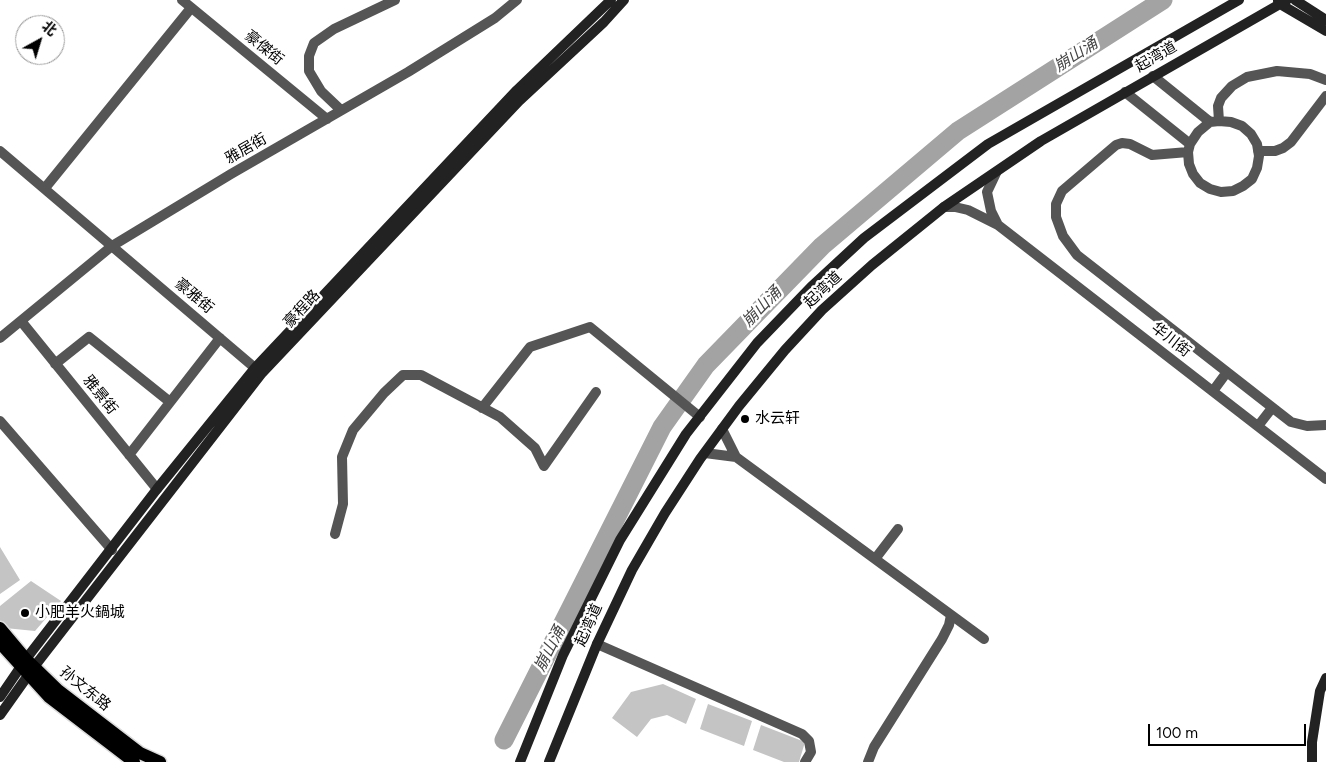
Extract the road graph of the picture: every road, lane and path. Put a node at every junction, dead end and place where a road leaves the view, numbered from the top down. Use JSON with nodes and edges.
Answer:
{"nodes":[{"id":1,"x":182,"y":0,"type":"edge"},
{"id":2,"x":395,"y":0,"type":"edge"},
{"id":3,"x":517,"y":0,"type":"edge"},
{"id":4,"x":611,"y":0,"type":"edge"},
{"id":5,"x":624,"y":0,"type":"edge"},
{"id":6,"x":1239,"y":0,"type":"edge"},
{"id":7,"x":1295,"y":0,"type":"edge"},
{"id":8,"x":1282,"y":1,"type":"edge"},
{"id":9,"x":191,"y":8,"type":"junction"},
{"id":10,"x":1326,"y":20,"type":"edge"},
{"id":11,"x":1326,"y":31,"type":"edge"},
{"id":12,"x":1153,"y":76,"type":"junction"},
{"id":13,"x":1326,"y":80,"type":"edge"},
{"id":14,"x":1125,"y":92,"type":"junction"},
{"id":15,"x":1326,"y":96,"type":"edge"},
{"id":16,"x":341,"y":110,"type":"junction"},
{"id":17,"x":327,"y":119,"type":"junction"},
{"id":18,"x":1214,"y":122,"type":"junction"},
{"id":19,"x":1189,"y":148,"type":"junction"},
{"id":20,"x":0,"y":150,"type":"edge"},
{"id":21,"x":1258,"y":151,"type":"junction"},
{"id":22,"x":996,"y":173,"type":"junction"},
{"id":23,"x":44,"y":188,"type":"junction"},
{"id":24,"x":944,"y":207,"type":"junction"},
{"id":25,"x":998,"y":225,"type":"junction"},
{"id":26,"x":112,"y":246,"type":"junction"},
{"id":27,"x":20,"y":321,"type":"junction"},
{"id":28,"x":0,"y":338,"type":"edge"},
{"id":29,"x":220,"y":338,"type":"junction"},
{"id":30,"x":55,"y":364,"type":"junction"},
{"id":31,"x":255,"y":368,"type":"junction"},
{"id":32,"x":1227,"y":372,"type":"junction"},
{"id":33,"x":1213,"y":391,"type":"junction"},
{"id":34,"x":596,"y":392,"type":"dead end"},
{"id":35,"x":170,"y":402,"type":"junction"},
{"id":36,"x":482,"y":408,"type":"junction"},
{"id":37,"x":1272,"y":408,"type":"junction"},
{"id":38,"x":700,"y":417,"type":"junction"},
{"id":39,"x":0,"y":421,"type":"edge"},
{"id":40,"x":1326,"y":425,"type":"edge"},
{"id":41,"x":1258,"y":426,"type":"junction"},
{"id":42,"x":722,"y":429,"type":"junction"},
{"id":43,"x":705,"y":453,"type":"junction"},
{"id":44,"x":129,"y":454,"type":"junction"},
{"id":45,"x":736,"y":457,"type":"junction"},
{"id":46,"x":1326,"y":479,"type":"edge"},
{"id":47,"x":157,"y":488,"type":"junction"},
{"id":48,"x":898,"y":529,"type":"dead end"},
{"id":49,"x":334,"y":534,"type":"dead end"},
{"id":50,"x":112,"y":550,"type":"junction"},
{"id":51,"x":875,"y":559,"type":"junction"},
{"id":52,"x":951,"y":615,"type":"junction"},
{"id":53,"x":0,"y":628,"type":"edge"},
{"id":54,"x":984,"y":640,"type":"dead end"},
{"id":55,"x":0,"y":643,"type":"edge"},
{"id":56,"x":596,"y":644,"type":"junction"},
{"id":57,"x":28,"y":667,"type":"junction"},
{"id":58,"x":1326,"y":678,"type":"edge"},
{"id":59,"x":0,"y":698,"type":"edge"},
{"id":60,"x":0,"y":715,"type":"edge"},
{"id":61,"x":134,"y":762,"type":"edge"},
{"id":62,"x":160,"y":762,"type":"edge"},
{"id":63,"x":520,"y":762,"type":"edge"},
{"id":64,"x":549,"y":762,"type":"edge"},
{"id":65,"x":805,"y":762,"type":"edge"},
{"id":66,"x":868,"y":762,"type":"edge"},
{"id":67,"x":1312,"y":762,"type":"edge"}],
"edges":[{"from":1,"to":9,"type":"street","name":"豪傑街"},
{"from":2,"to":16,"type":"street"},
{"from":3,"to":16,"type":"street","name":"雅居街"},
{"from":4,"to":31,"type":"main road","name":"豪程路"},
{"from":5,"to":57,"type":"main road","name":"豪程路"},
{"from":6,"to":38,"type":"main road","name":"起湾道"},
{"from":7,"to":10,"type":"main road"},
{"from":8,"to":11,"type":"main road"},
{"from":8,"to":12,"type":"main road","name":"起湾道"},
{"from":9,"to":17,"type":"street","name":"豪傑街"},
{"from":9,"to":23,"type":"street"},
{"from":12,"to":14,"type":"main road","name":"起湾道"},
{"from":12,"to":18,"type":"street"},
{"from":13,"to":18,"type":"street"},
{"from":14,"to":19,"type":"street"},
{"from":14,"to":22,"type":"main road","name":"起湾道"},
{"from":15,"to":21,"type":"street"},
{"from":16,"to":17,"type":"street","name":"雅居街"},
{"from":17,"to":26,"type":"street","name":"雅居街"},
{"from":18,"to":19,"type":"street"},
{"from":18,"to":21,"type":"street"},
{"from":19,"to":21,"type":"street"},
{"from":19,"to":32,"type":"street"},
{"from":20,"to":23,"type":"street"},
{"from":22,"to":24,"type":"main road","name":"起湾道"},
{"from":22,"to":25,"type":"street"},
{"from":23,"to":26,"type":"street"},
{"from":24,"to":25,"type":"street","name":"华川街"},
{"from":24,"to":42,"type":"main road","name":"起湾道"},
{"from":25,"to":33,"type":"street","name":"华川街"},
{"from":26,"to":27,"type":"street","name":"雅居街"},
{"from":26,"to":29,"type":"street","name":"豪雅街"},
{"from":27,"to":28,"type":"street","name":"雅居街"},
{"from":27,"to":30,"type":"street","name":"雅景街"},
{"from":29,"to":31,"type":"street","name":"豪雅街"},
{"from":29,"to":35,"type":"street"},
{"from":30,"to":35,"type":"street"},
{"from":30,"to":44,"type":"street","name":"雅景街"},
{"from":31,"to":47,"type":"main road","name":"豪程路"},
{"from":32,"to":33,"type":"street"},
{"from":32,"to":37,"type":"street"},
{"from":33,"to":41,"type":"street","name":"华川街"},
{"from":34,"to":36,"type":"street"},
{"from":35,"to":44,"type":"street"},
{"from":36,"to":38,"type":"street"},
{"from":36,"to":49,"type":"street"},
{"from":37,"to":40,"type":"street"},
{"from":37,"to":41,"type":"street"},
{"from":38,"to":63,"type":"main road","name":"起湾道"},
{"from":39,"to":50,"type":"street"},
{"from":41,"to":46,"type":"street","name":"华川街"},
{"from":42,"to":43,"type":"main road","name":"起湾道"},
{"from":42,"to":45,"type":"street"},
{"from":43,"to":45,"type":"street"},
{"from":43,"to":56,"type":"main road","name":"起湾道"},
{"from":44,"to":47,"type":"street","name":"雅景街"},
{"from":45,"to":51,"type":"street"},
{"from":47,"to":50,"type":"main road","name":"豪程路"},
{"from":48,"to":51,"type":"street"},
{"from":50,"to":57,"type":"main road","name":"豪程路"},
{"from":51,"to":52,"type":"street"},
{"from":52,"to":54,"type":"street"},
{"from":52,"to":66,"type":"street"},
{"from":53,"to":57,"type":"main road","name":"孙文东路"},
{"from":55,"to":57,"type":"main road","name":"孙文东路"},
{"from":56,"to":64,"type":"main road","name":"起湾道"},
{"from":56,"to":65,"type":"street"},
{"from":57,"to":59,"type":"main road"},
{"from":57,"to":60,"type":"main road"},
{"from":57,"to":61,"type":"main road","name":"孙文东路"},
{"from":57,"to":62,"type":"main road","name":"孙文东路"},
{"from":58,"to":67,"type":"main road"}]}
